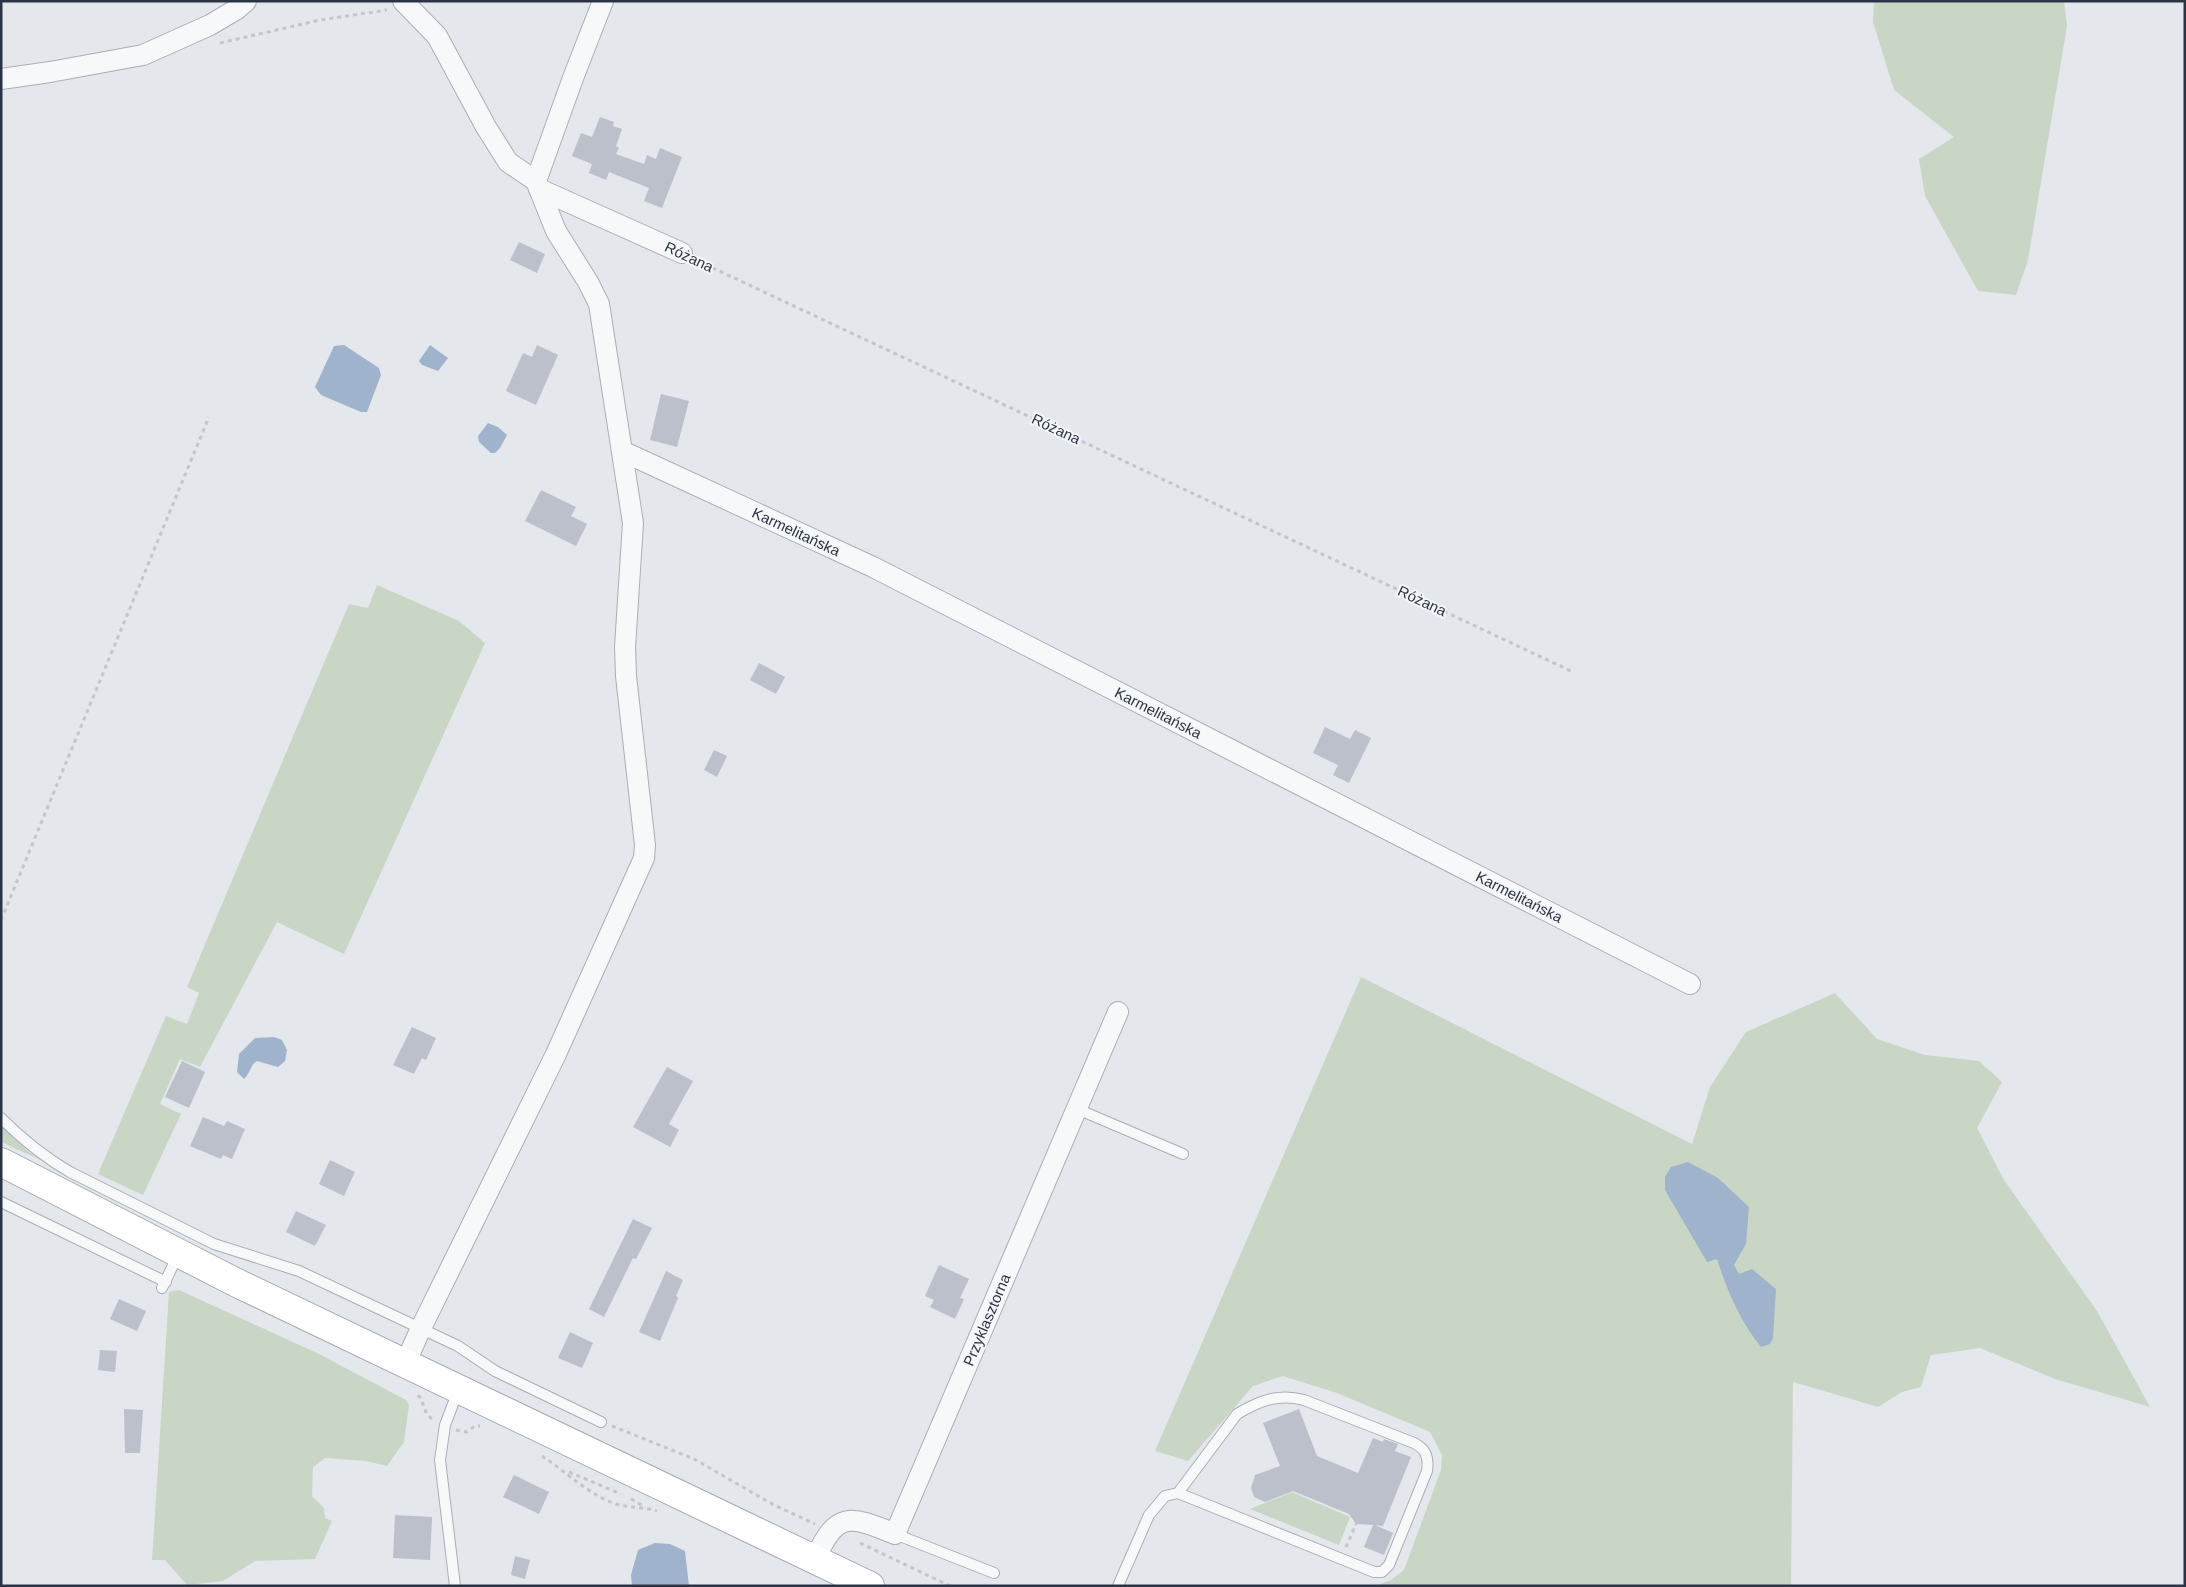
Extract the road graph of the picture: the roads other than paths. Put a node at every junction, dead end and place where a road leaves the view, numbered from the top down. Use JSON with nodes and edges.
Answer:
{"nodes":[{"id":1,"x":246,"y":1,"type":"edge"},
{"id":2,"x":603,"y":1,"type":"edge"},
{"id":3,"x":405,"y":4,"type":"edge"},
{"id":4,"x":1,"y":78,"type":"edge"},
{"id":5,"x":538,"y":185,"type":"junction"},
{"id":6,"x":682,"y":253,"type":"road end"},
{"id":7,"x":622,"y":451,"type":"junction"},
{"id":8,"x":1690,"y":984,"type":"dead end"},
{"id":9,"x":1118,"y":1012,"type":"dead end"},
{"id":10,"x":1076,"y":1109,"type":"junction"},
{"id":11,"x":1,"y":1118,"type":"edge"},
{"id":12,"x":1183,"y":1154,"type":"dead end"},
{"id":13,"x":1,"y":1162,"type":"edge"},
{"id":14,"x":1,"y":1202,"type":"edge"},
{"id":15,"x":179,"y":1254,"type":"junction"},
{"id":16,"x":421,"y":1328,"type":"junction"},
{"id":17,"x":405,"y":1364,"type":"junction"},
{"id":18,"x":459,"y":1389,"type":"junction"},
{"id":19,"x":601,"y":1422,"type":"road end"},
{"id":20,"x":1178,"y":1493,"type":"junction"},
{"id":21,"x":895,"y":1534,"type":"junction"},
{"id":22,"x":815,"y":1560,"type":"junction"},
{"id":23,"x":994,"y":1573,"type":"dead end"},
{"id":24,"x":455,"y":1586,"type":"edge"},
{"id":25,"x":870,"y":1586,"type":"edge"},
{"id":26,"x":1118,"y":1586,"type":"edge"}],
"edges":[{"from":1,"to":4,"type":"street"},
{"from":2,"to":5,"type":"street"},
{"from":3,"to":5,"type":"street","name":"Różana"},
{"from":5,"to":6,"type":"street","name":"Różana"},
{"from":5,"to":7,"type":"street"},
{"from":7,"to":8,"type":"street","name":"Karmelitańska"},
{"from":7,"to":16,"type":"street"},
{"from":9,"to":10,"type":"street","name":"Przyklasztorna"},
{"from":10,"to":12,"type":"lane"},
{"from":10,"to":21,"type":"street","name":"Przyklasztorna"},
{"from":11,"to":16,"type":"lane"},
{"from":13,"to":15,"type":"main road"},
{"from":14,"to":15,"type":"lane"},
{"from":15,"to":17,"type":"main road"},
{"from":16,"to":17,"type":"street"},
{"from":16,"to":19,"type":"lane"},
{"from":17,"to":18,"type":"main road"},
{"from":18,"to":22,"type":"main road"},
{"from":18,"to":24,"type":"lane"},
{"from":20,"to":20,"type":"lane"},
{"from":20,"to":26,"type":"lane"},
{"from":21,"to":22,"type":"street"},
{"from":21,"to":23,"type":"lane"},
{"from":22,"to":25,"type":"main road"}]}
